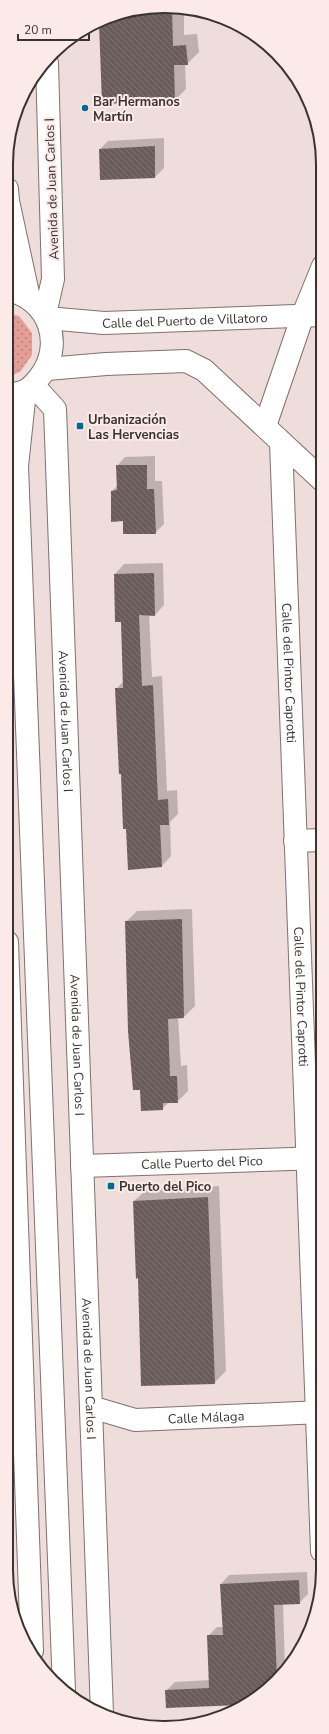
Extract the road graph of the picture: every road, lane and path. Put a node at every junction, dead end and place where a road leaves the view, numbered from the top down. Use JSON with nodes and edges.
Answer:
{"nodes":[{"id":1,"x":47,"y":69,"type":"edge"},
{"id":2,"x":13,"y":224,"type":"edge"},
{"id":3,"x":13,"y":292,"type":"edge"},
{"id":4,"x":29,"y":298,"type":"junction"},
{"id":5,"x":316,"y":300,"type":"edge"},
{"id":6,"x":313,"y":315,"type":"edge"},
{"id":7,"x":46,"y":316,"type":"junction"},
{"id":8,"x":28,"y":385,"type":"edge"},
{"id":9,"x":265,"y":426,"type":"junction"},
{"id":10,"x":281,"y":442,"type":"junction"},
{"id":11,"x":316,"y":474,"type":"edge"},
{"id":12,"x":316,"y":840,"type":"edge"},
{"id":13,"x":295,"y":841,"type":"junction"},
{"id":14,"x":13,"y":1112,"type":"edge"},
{"id":15,"x":314,"y":1158,"type":"edge"},
{"id":16,"x":82,"y":1166,"type":"junction"},
{"id":17,"x":316,"y":1260,"type":"edge"},
{"id":18,"x":91,"y":1407,"type":"junction"},
{"id":19,"x":316,"y":1412,"type":"edge"},
{"id":20,"x":32,"y":1642,"type":"edge"},
{"id":21,"x":64,"y":1682,"type":"edge"},
{"id":22,"x":103,"y":1707,"type":"edge"}],
"edges":[{"from":1,"to":7,"type":"main road","name":"Avenida de Juan Carlos I"},
{"from":2,"to":4,"type":"main road"},
{"from":3,"to":4,"type":"main road"},
{"from":4,"to":7,"type":"main road"},
{"from":5,"to":6,"type":"main road"},
{"from":6,"to":7,"type":"main road","name":"Calle del Puerto de Villatoro"},
{"from":6,"to":9,"type":"main road"},
{"from":7,"to":8,"type":"main road"},
{"from":8,"to":9,"type":"main road"},
{"from":8,"to":16,"type":"main road","name":"Avenida de Juan Carlos I"},
{"from":8,"to":21,"type":"main road"},
{"from":9,"to":10,"type":"main road"},
{"from":10,"to":11,"type":"main road"},
{"from":10,"to":13,"type":"main road","name":"Calle del Pintor Caprotti"},
{"from":12,"to":13,"type":"main road"},
{"from":13,"to":15,"type":"main road","name":"Calle del Pintor Caprotti"},
{"from":14,"to":20,"type":"main road"},
{"from":15,"to":16,"type":"main road","name":"Calle Puerto del Pico"},
{"from":15,"to":17,"type":"main road","name":"Calle del Pintor Caprotti"},
{"from":16,"to":18,"type":"main road","name":"Avenida de Juan Carlos I"},
{"from":18,"to":19,"type":"main road","name":"Calle Málaga"},
{"from":18,"to":22,"type":"main road","name":"Avenida de Juan Carlos I"}]}
